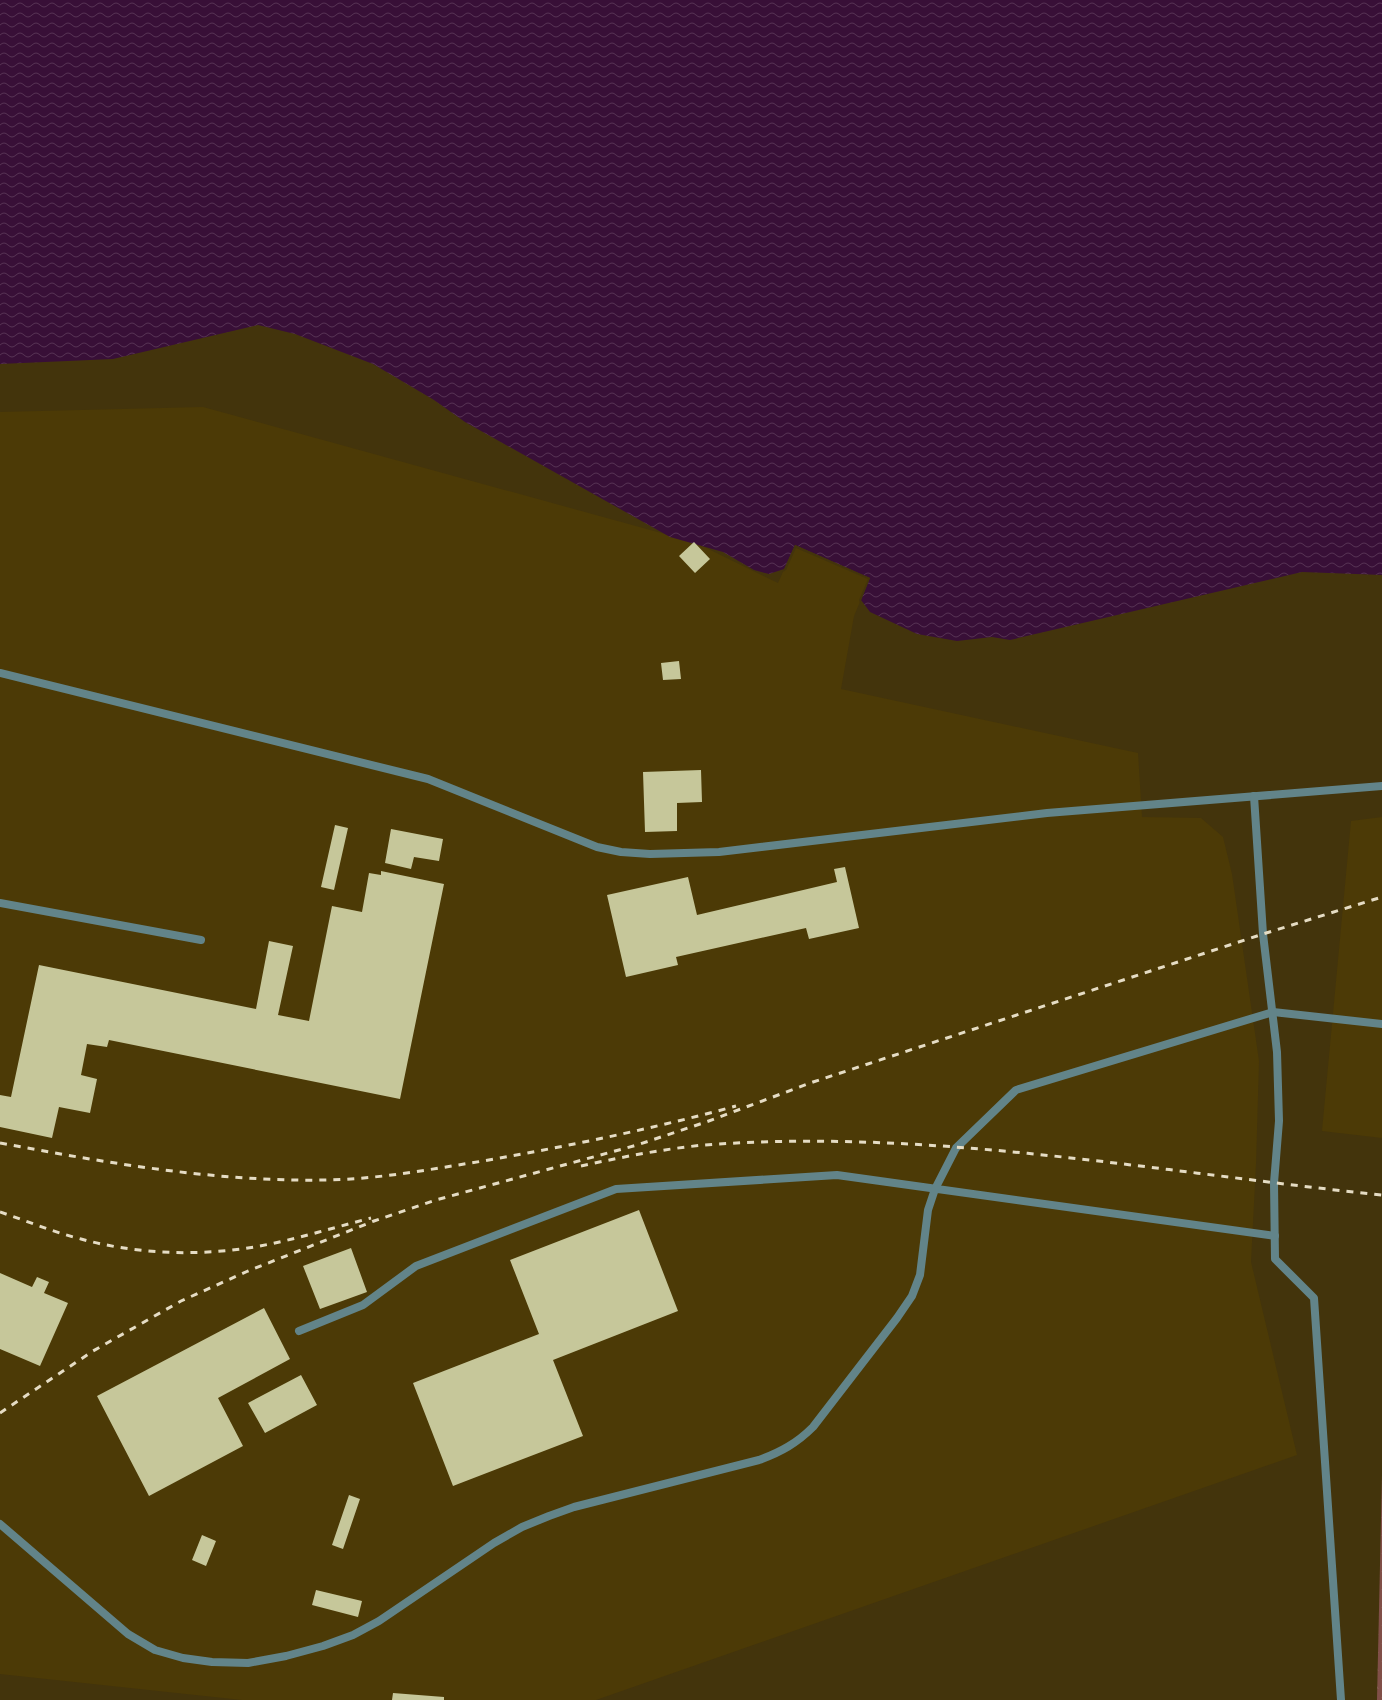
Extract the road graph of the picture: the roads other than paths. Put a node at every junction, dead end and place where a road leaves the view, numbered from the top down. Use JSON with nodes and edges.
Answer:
{"nodes":[{"id":1,"x":0,"y":673,"type":"edge"},
{"id":2,"x":1382,"y":786,"type":"edge"},
{"id":3,"x":1254,"y":796,"type":"junction"},
{"id":4,"x":0,"y":903,"type":"edge"},
{"id":5,"x":201,"y":940,"type":"dead end"},
{"id":6,"x":1273,"y":1012,"type":"junction"},
{"id":7,"x":1382,"y":1024,"type":"edge"},
{"id":8,"x":935,"y":1189,"type":"junction"},
{"id":9,"x":1275,"y":1236,"type":"junction"},
{"id":10,"x":299,"y":1331,"type":"dead end"},
{"id":11,"x":0,"y":1524,"type":"edge"},
{"id":12,"x":1341,"y":1700,"type":"edge"}],
"edges":[{"from":1,"to":3,"type":"street"},
{"from":2,"to":3,"type":"street"},
{"from":3,"to":6,"type":"street"},
{"from":4,"to":5,"type":"street"},
{"from":6,"to":7,"type":"street"},
{"from":6,"to":8,"type":"street"},
{"from":6,"to":9,"type":"street"},
{"from":8,"to":9,"type":"street"},
{"from":8,"to":10,"type":"street"},
{"from":8,"to":11,"type":"street"},
{"from":9,"to":12,"type":"street"}]}
